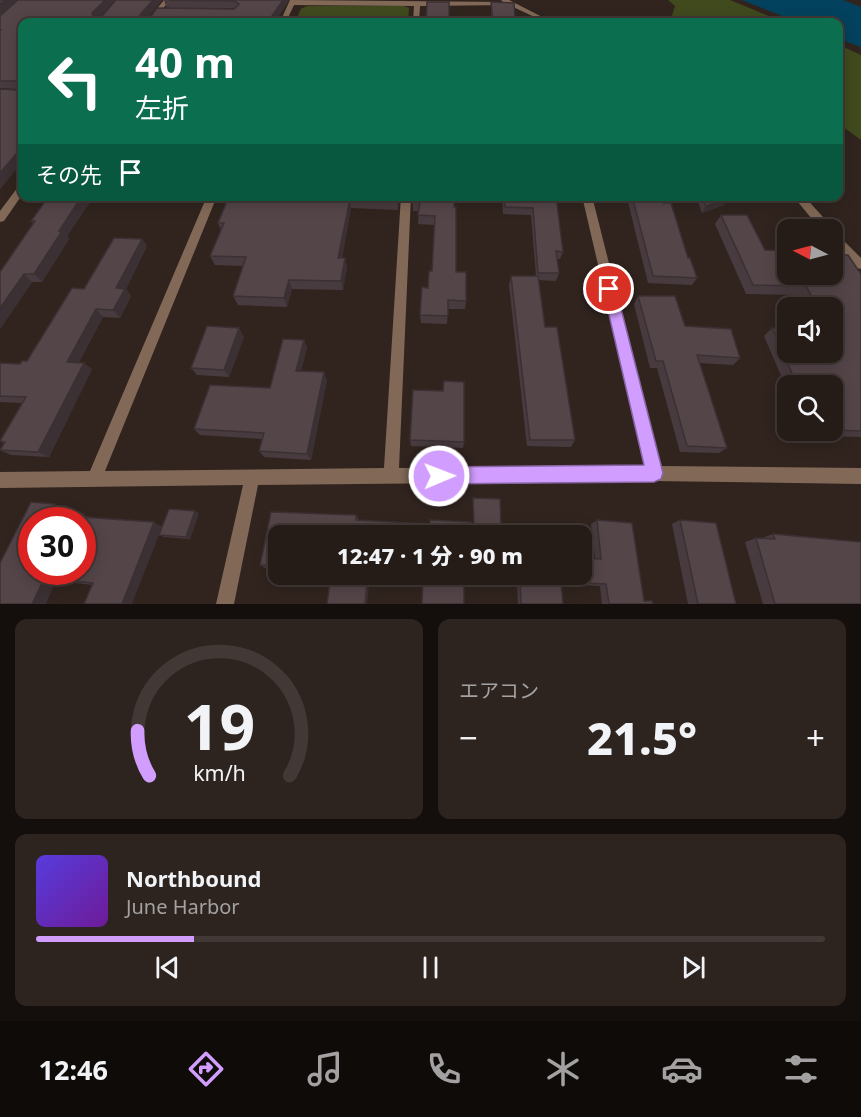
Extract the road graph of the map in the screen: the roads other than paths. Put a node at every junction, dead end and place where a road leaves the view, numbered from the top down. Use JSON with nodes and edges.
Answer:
{"nodes":[{"id":1,"x":167,"y":0,"type":"edge"},
{"id":2,"x":292,"y":1,"type":"edge"},
{"id":3,"x":508,"y":2,"type":"edge"},
{"id":4,"x":417,"y":3,"type":"junction"},
{"id":5,"x":152,"y":18,"type":"edge"},
{"id":6,"x":286,"y":18,"type":"edge"},
{"id":7,"x":416,"y":18,"type":"edge"},
{"id":8,"x":541,"y":18,"type":"edge"},
{"id":9,"x":18,"y":194,"type":"edge"},
{"id":10,"x":210,"y":201,"type":"edge"},
{"id":11,"x":406,"y":201,"type":"edge"},
{"id":12,"x":588,"y":201,"type":"edge"},
{"id":13,"x":802,"y":201,"type":"edge"},
{"id":14,"x":0,"y":218,"type":"edge"},
{"id":15,"x":818,"y":219,"type":"edge"},
{"id":16,"x":843,"y":246,"type":"edge"},
{"id":17,"x":861,"y":265,"type":"edge"},
{"id":18,"x":654,"y":473,"type":"junction"},
{"id":19,"x":391,"y":476,"type":"junction"},
{"id":20,"x":861,"y":476,"type":"edge"},
{"id":21,"x":252,"y":478,"type":"junction"},
{"id":22,"x":94,"y":479,"type":"junction"},
{"id":23,"x":0,"y":480,"type":"edge"},
{"id":24,"x":225,"y":604,"type":"edge"}],
"edges":[{"from":1,"to":5,"type":"street"},
{"from":2,"to":4,"type":"street"},
{"from":2,"to":6,"type":"street"},
{"from":3,"to":4,"type":"street"},
{"from":3,"to":8,"type":"street"},
{"from":4,"to":7,"type":"street"},
{"from":9,"to":14,"type":"street"},
{"from":10,"to":22,"type":"street"},
{"from":11,"to":19,"type":"street"},
{"from":12,"to":18,"type":"street"},
{"from":13,"to":15,"type":"street"},
{"from":16,"to":17,"type":"street"},
{"from":18,"to":19,"type":"street"},
{"from":18,"to":20,"type":"street"},
{"from":19,"to":21,"type":"street"},
{"from":21,"to":22,"type":"street"},
{"from":21,"to":24,"type":"street"},
{"from":22,"to":23,"type":"street"}]}
